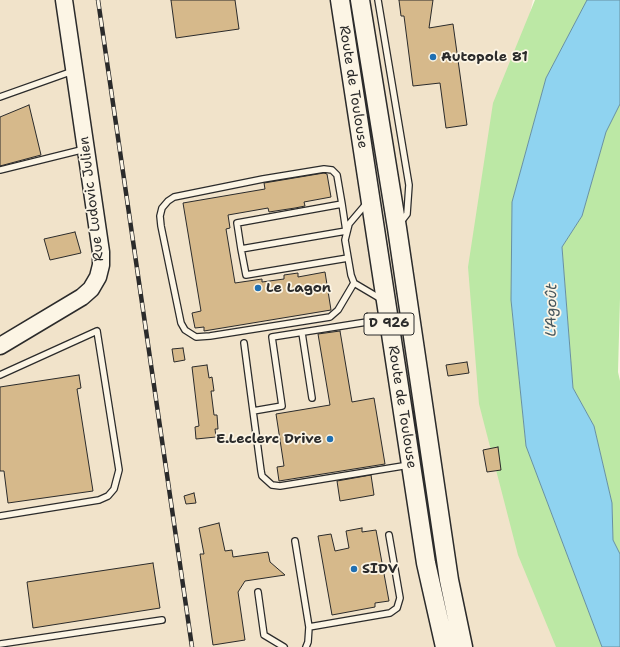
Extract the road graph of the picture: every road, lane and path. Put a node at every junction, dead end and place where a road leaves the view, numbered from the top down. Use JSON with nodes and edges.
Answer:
{"nodes":[{"id":1,"x":64,"y":0,"type":"edge"},
{"id":2,"x":340,"y":0,"type":"edge"},
{"id":3,"x":360,"y":0,"type":"edge"},
{"id":4,"x":378,"y":0,"type":"edge"},
{"id":5,"x":74,"y":70,"type":"junction"},
{"id":6,"x":0,"y":97,"type":"edge"},
{"id":7,"x":86,"y":148,"type":"junction"},
{"id":8,"x":0,"y":170,"type":"edge"},
{"id":9,"x":370,"y":198,"type":"junction"},
{"id":10,"x":342,"y":204,"type":"junction"},
{"id":11,"x":397,"y":228,"type":"junction"},
{"id":12,"x":346,"y":231,"type":"junction"},
{"id":13,"x":241,"y":249,"type":"junction"},
{"id":14,"x":348,"y":258,"type":"junction"},
{"id":15,"x":354,"y":283,"type":"junction"},
{"id":16,"x":387,"y":311,"type":"junction"},
{"id":17,"x":302,"y":333,"type":"junction"},
{"id":18,"x":244,"y":343,"type":"dead end"},
{"id":19,"x":0,"y":346,"type":"edge"},
{"id":20,"x":0,"y":375,"type":"edge"},
{"id":21,"x":312,"y":398,"type":"dead end"},
{"id":22,"x":253,"y":411,"type":"junction"},
{"id":23,"x":411,"y":464,"type":"junction"},
{"id":24,"x":0,"y":516,"type":"edge"},
{"id":25,"x":390,"y":536,"type":"dead end"},
{"id":26,"x":295,"y":541,"type":"dead end"},
{"id":27,"x":258,"y":592,"type":"dead end"},
{"id":28,"x":162,"y":620,"type":"dead end"},
{"id":29,"x":309,"y":627,"type":"junction"},
{"id":30,"x":0,"y":644,"type":"edge"},
{"id":31,"x":284,"y":647,"type":"edge"},
{"id":32,"x":306,"y":647,"type":"edge"},
{"id":33,"x":445,"y":647,"type":"edge"},
{"id":34,"x":463,"y":647,"type":"edge"}],
"edges":[{"from":1,"to":5,"type":"main road","name":"Rue Ludovic Julien"},
{"from":2,"to":9,"type":"main road","name":"Route de Toulouse","number":"D 926"},
{"from":3,"to":11,"type":"main road","name":"Route de Toulouse","number":"D 926"},
{"from":4,"to":11,"type":"lane"},
{"from":5,"to":6,"type":"lane"},
{"from":5,"to":7,"type":"main road","name":"Rue Ludovic Julien"},
{"from":7,"to":8,"type":"lane"},
{"from":7,"to":19,"type":"main road","name":"Rue Ludovic Julien"},
{"from":9,"to":12,"type":"lane"},
{"from":9,"to":16,"type":"main road","name":"Route de Toulouse","number":"D 926"},
{"from":10,"to":12,"type":"lane"},
{"from":10,"to":13,"type":"lane"},
{"from":10,"to":15,"type":"lane"},
{"from":11,"to":34,"type":"main road","name":"Route de Toulouse","number":"D 926"},
{"from":12,"to":13,"type":"lane"},
{"from":12,"to":14,"type":"lane"},
{"from":13,"to":14,"type":"lane"},
{"from":14,"to":15,"type":"lane"},
{"from":15,"to":16,"type":"lane"},
{"from":16,"to":17,"type":"lane"},
{"from":16,"to":23,"type":"main road","name":"Route de Toulouse","number":"D 926"},
{"from":17,"to":21,"type":"lane"},
{"from":17,"to":22,"type":"lane"},
{"from":18,"to":22,"type":"lane"},
{"from":20,"to":24,"type":"lane"},
{"from":22,"to":23,"type":"lane"},
{"from":23,"to":33,"type":"main road","name":"Route de Toulouse","number":"D 926"},
{"from":25,"to":29,"type":"lane"},
{"from":26,"to":29,"type":"lane"},
{"from":27,"to":31,"type":"lane"},
{"from":28,"to":30,"type":"lane"},
{"from":29,"to":32,"type":"lane"}]}
